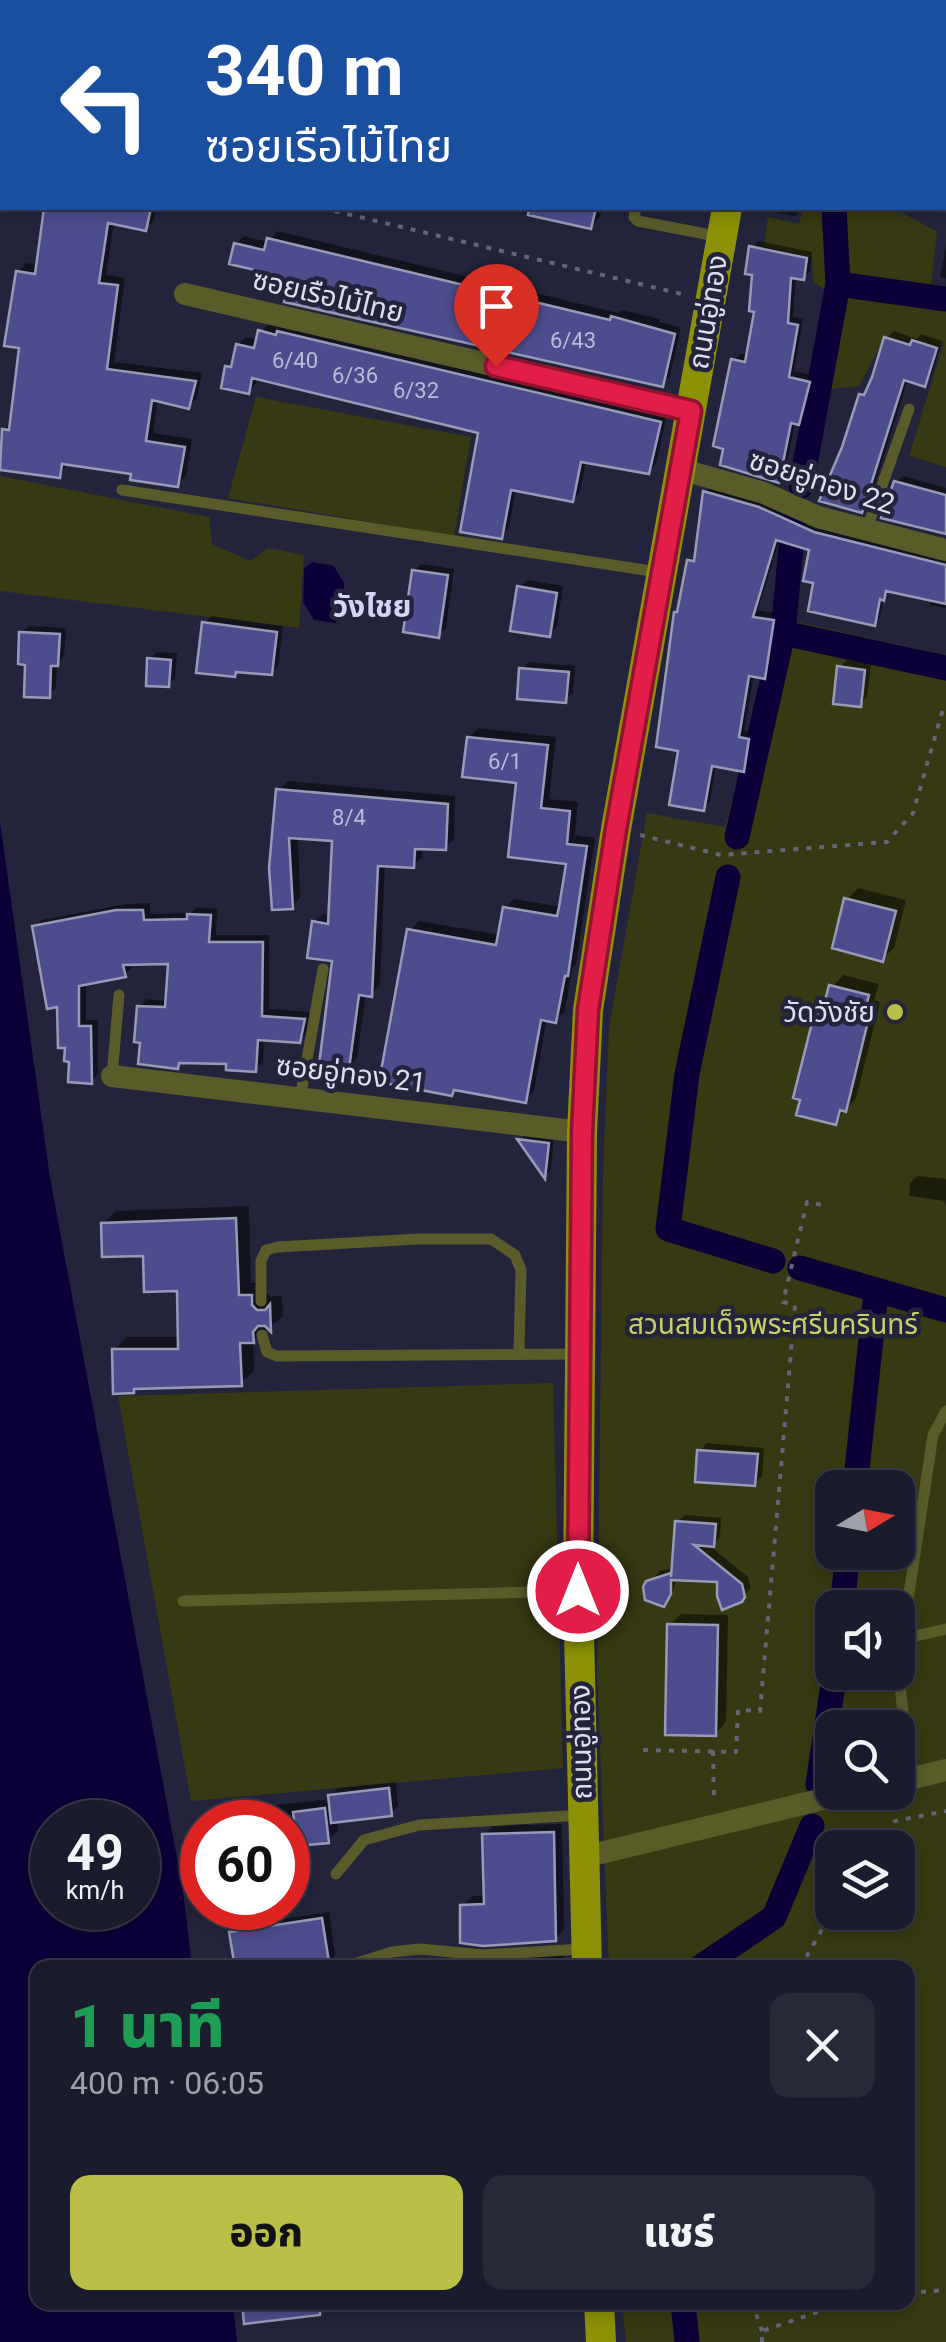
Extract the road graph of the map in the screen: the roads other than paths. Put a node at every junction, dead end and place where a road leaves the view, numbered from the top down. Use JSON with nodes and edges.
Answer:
{"nodes":[{"id":1,"x":636,"y":210,"type":"edge"},
{"id":2,"x":723,"y":216,"type":"edge"},
{"id":3,"x":185,"y":294,"type":"dead end"},
{"id":4,"x":909,"y":409,"type":"dead end"},
{"id":5,"x":691,"y":411,"type":"junction"},
{"id":6,"x":680,"y":469,"type":"junction"},
{"id":7,"x":122,"y":490,"type":"dead end"},
{"id":8,"x":866,"y":532,"type":"junction"},
{"id":9,"x":946,"y":550,"type":"edge"},
{"id":10,"x":662,"y":573,"type":"junction"},
{"id":11,"x":323,"y":969,"type":"dead end"},
{"id":12,"x":119,"y":996,"type":"dead end"},
{"id":13,"x":112,"y":1076,"type":"joint"},
{"id":14,"x":300,"y":1098,"type":"junction"},
{"id":15,"x":582,"y":1132,"type":"junction"},
{"id":16,"x":261,"y":1301,"type":"dead end"},
{"id":17,"x":262,"y":1336,"type":"dead end"},
{"id":18,"x":519,"y":1352,"type":"junction"},
{"id":19,"x":579,"y":1354,"type":"junction"},
{"id":20,"x":946,"y":1411,"type":"edge"},
{"id":21,"x":909,"y":1590,"type":"edge"},
{"id":22,"x":578,"y":1591,"type":"junction"},
{"id":23,"x":182,"y":1601,"type":"dead end"},
{"id":24,"x":946,"y":1629,"type":"edge"},
{"id":25,"x":915,"y":1636,"type":"edge"},
{"id":26,"x":946,"y":1770,"type":"edge"},
{"id":27,"x":915,"y":1777,"type":"edge"},
{"id":28,"x":815,"y":1801,"type":"edge"},
{"id":29,"x":582,"y":1815,"type":"junction"},
{"id":30,"x":584,"y":1858,"type":"junction"},
{"id":31,"x":336,"y":1874,"type":"dead end"},
{"id":32,"x":587,"y":1958,"type":"edge"},
{"id":33,"x":366,"y":1960,"type":"edge"},
{"id":34,"x":599,"y":2310,"type":"edge"},
{"id":35,"x":601,"y":2342,"type":"edge"}],
"edges":[{"from":1,"to":2,"type":"lane"},
{"from":2,"to":5,"type":"main road","name":"ถนนอู่ทอง"},
{"from":3,"to":5,"type":"street","name":"ซอยเรือไม้ไทย"},
{"from":4,"to":8,"type":"lane"},
{"from":5,"to":6,"type":"main road","name":"ถนนอู่ทอง"},
{"from":6,"to":8,"type":"street","name":"ซอยอู่ทอง 22"},
{"from":6,"to":10,"type":"main road","name":"ถนนอู่ทอง"},
{"from":7,"to":10,"type":"lane"},
{"from":8,"to":9,"type":"street","name":"ซอยอู่ทอง 22"},
{"from":10,"to":15,"type":"main road","name":"ถนนอู่ทอง"},
{"from":11,"to":14,"type":"lane"},
{"from":12,"to":13,"type":"lane"},
{"from":13,"to":14,"type":"street","name":"ซอยอู่ทอง 21"},
{"from":14,"to":15,"type":"street","name":"ซอยอู่ทอง 21"},
{"from":15,"to":19,"type":"main road","name":"ถนนอู่ทอง"},
{"from":16,"to":18,"type":"lane"},
{"from":17,"to":18,"type":"lane"},
{"from":18,"to":19,"type":"lane"},
{"from":19,"to":22,"type":"main road","name":"ถนนอู่ทอง"},
{"from":20,"to":21,"type":"lane"},
{"from":22,"to":23,"type":"lane"},
{"from":22,"to":29,"type":"main road","name":"ถนนอู่ทอง"},
{"from":24,"to":25,"type":"lane"},
{"from":26,"to":27,"type":"street"},
{"from":28,"to":30,"type":"street"},
{"from":29,"to":30,"type":"main road","name":"ถนนอู่ทอง"},
{"from":29,"to":31,"type":"lane"},
{"from":30,"to":32,"type":"main road","name":"ถนนอู่ทอง"},
{"from":32,"to":33,"type":"lane"},
{"from":34,"to":35,"type":"main road"}]}
